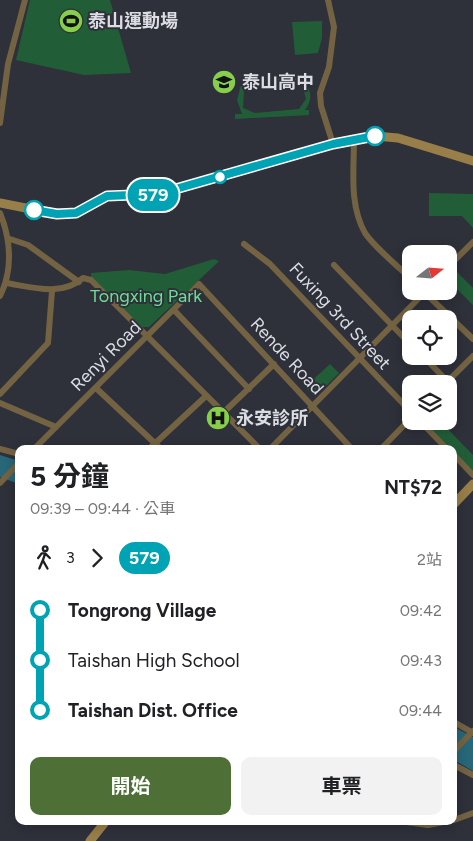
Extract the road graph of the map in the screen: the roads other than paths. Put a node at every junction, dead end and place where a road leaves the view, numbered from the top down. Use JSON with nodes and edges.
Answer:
{"nodes":[{"id":1,"x":25,"y":0,"type":"edge"},
{"id":2,"x":328,"y":0,"type":"edge"},
{"id":3,"x":0,"y":123,"type":"edge"},
{"id":4,"x":354,"y":139,"type":"junction"},
{"id":5,"x":333,"y":144,"type":"junction"},
{"id":6,"x":473,"y":161,"type":"edge"},
{"id":7,"x":0,"y":203,"type":"edge"},
{"id":8,"x":0,"y":213,"type":"edge"},
{"id":9,"x":10,"y":239,"type":"junction"},
{"id":10,"x":473,"y":242,"type":"edge"},
{"id":11,"x":244,"y":244,"type":"dead end"},
{"id":12,"x":458,"y":257,"type":"edge"},
{"id":13,"x":334,"y":265,"type":"dead end"},
{"id":14,"x":402,"y":270,"type":"edge"},
{"id":15,"x":79,"y":282,"type":"junction"},
{"id":16,"x":6,"y":283,"type":"junction"},
{"id":17,"x":199,"y":284,"type":"joint"},
{"id":18,"x":52,"y":291,"type":"junction"},
{"id":19,"x":0,"y":296,"type":"edge"},
{"id":20,"x":417,"y":300,"type":"edge"},
{"id":21,"x":433,"y":300,"type":"edge"},
{"id":22,"x":174,"y":310,"type":"junction"},
{"id":23,"x":393,"y":326,"type":"junction"},
{"id":24,"x":402,"y":336,"type":"edge"},
{"id":25,"x":147,"y":337,"type":"junction"},
{"id":26,"x":473,"y":339,"type":"edge"},
{"id":27,"x":472,"y":357,"type":"edge"},
{"id":28,"x":360,"y":359,"type":"junction"},
{"id":29,"x":274,"y":364,"type":"junction"},
{"id":30,"x":431,"y":365,"type":"edge"},
{"id":31,"x":440,"y":375,"type":"edge"},
{"id":32,"x":455,"y":375,"type":"edge"},
{"id":33,"x":96,"y":388,"type":"junction"},
{"id":34,"x":249,"y":388,"type":"junction"},
{"id":35,"x":0,"y":394,"type":"edge"},
{"id":36,"x":206,"y":396,"type":"junction"},
{"id":37,"x":0,"y":403,"type":"edge"},
{"id":38,"x":402,"y":403,"type":"edge"},
{"id":39,"x":313,"y":407,"type":"junction"},
{"id":40,"x":223,"y":413,"type":"junction"},
{"id":41,"x":56,"y":427,"type":"junction"},
{"id":42,"x":402,"y":427,"type":"edge"},
{"id":43,"x":429,"y":430,"type":"edge"},
{"id":44,"x":155,"y":443,"type":"joint"},
{"id":45,"x":38,"y":445,"type":"edge"},
{"id":46,"x":256,"y":445,"type":"edge"},
{"id":47,"x":274,"y":445,"type":"edge"},
{"id":48,"x":348,"y":445,"type":"edge"},
{"id":49,"x":385,"y":445,"type":"edge"},
{"id":50,"x":443,"y":445,"type":"edge"},
{"id":51,"x":0,"y":449,"type":"edge"},
{"id":52,"x":15,"y":453,"type":"edge"},
{"id":53,"x":457,"y":458,"type":"edge"},
{"id":54,"x":15,"y":467,"type":"edge"},
{"id":55,"x":473,"y":475,"type":"edge"},
{"id":56,"x":1,"y":482,"type":"edge"},
{"id":57,"x":473,"y":484,"type":"edge"},
{"id":58,"x":457,"y":501,"type":"edge"},
{"id":59,"x":457,"y":724,"type":"edge"},
{"id":60,"x":472,"y":733,"type":"edge"},
{"id":61,"x":457,"y":748,"type":"edge"},
{"id":62,"x":457,"y":766,"type":"edge"},
{"id":63,"x":473,"y":774,"type":"edge"},
{"id":64,"x":473,"y":813,"type":"edge"},
{"id":65,"x":457,"y":819,"type":"edge"},
{"id":66,"x":103,"y":825,"type":"edge"},
{"id":67,"x":90,"y":841,"type":"edge"}],
"edges":[{"from":1,"to":3,"type":"street"},
{"from":2,"to":5,"type":"street"},
{"from":4,"to":5,"type":"main road"},
{"from":4,"to":6,"type":"main road"},
{"from":4,"to":14,"type":"street"},
{"from":5,"to":7,"type":"main road"},
{"from":8,"to":9,"type":"street"},
{"from":9,"to":15,"type":"street"},
{"from":9,"to":16,"type":"street"},
{"from":10,"to":12,"type":"street"},
{"from":11,"to":28,"type":"street","name":"Fuxing 3rd Street"},
{"from":13,"to":23,"type":"street"},
{"from":15,"to":18,"type":"street"},
{"from":15,"to":25,"type":"street"},
{"from":16,"to":18,"type":"street"},
{"from":16,"to":19,"type":"street"},
{"from":17,"to":22,"type":"street","name":"Renyi Road"},
{"from":17,"to":29,"type":"street","name":"Rende Road"},
{"from":18,"to":35,"type":"street"},
{"from":20,"to":23,"type":"street"},
{"from":21,"to":26,"type":"street"},
{"from":22,"to":25,"type":"street","name":"Renyi Road"},
{"from":22,"to":34,"type":"street"},
{"from":23,"to":24,"type":"street"},
{"from":23,"to":28,"type":"street"},
{"from":25,"to":33,"type":"street","name":"Renyi Road"},
{"from":25,"to":36,"type":"street"},
{"from":27,"to":32,"type":"street"},
{"from":28,"to":38,"type":"street","name":"Fuxing 3rd Street"},
{"from":28,"to":39,"type":"street"},
{"from":29,"to":34,"type":"street"},
{"from":29,"to":39,"type":"street","name":"Rende Road"},
{"from":30,"to":31,"type":"street"},
{"from":33,"to":41,"type":"street","name":"Renyi Road"},
{"from":33,"to":44,"type":"street"},
{"from":34,"to":40,"type":"street"},
{"from":36,"to":40,"type":"street"},
{"from":36,"to":44,"type":"street"},
{"from":37,"to":41,"type":"street"},
{"from":39,"to":47,"type":"street"},
{"from":39,"to":48,"type":"street","name":"Rende Road"},
{"from":40,"to":46,"type":"street"},
{"from":41,"to":45,"type":"street","name":"Renyi Road"},
{"from":42,"to":49,"type":"street"},
{"from":43,"to":50,"type":"street"},
{"from":51,"to":52,"type":"street"},
{"from":53,"to":55,"type":"street"},
{"from":54,"to":56,"type":"street"},
{"from":57,"to":58,"type":"main road"},
{"from":59,"to":60,"type":"street"},
{"from":60,"to":61,"type":"street"},
{"from":62,"to":63,"type":"street"},
{"from":64,"to":65,"type":"street"},
{"from":66,"to":67,"type":"main road"}]}
